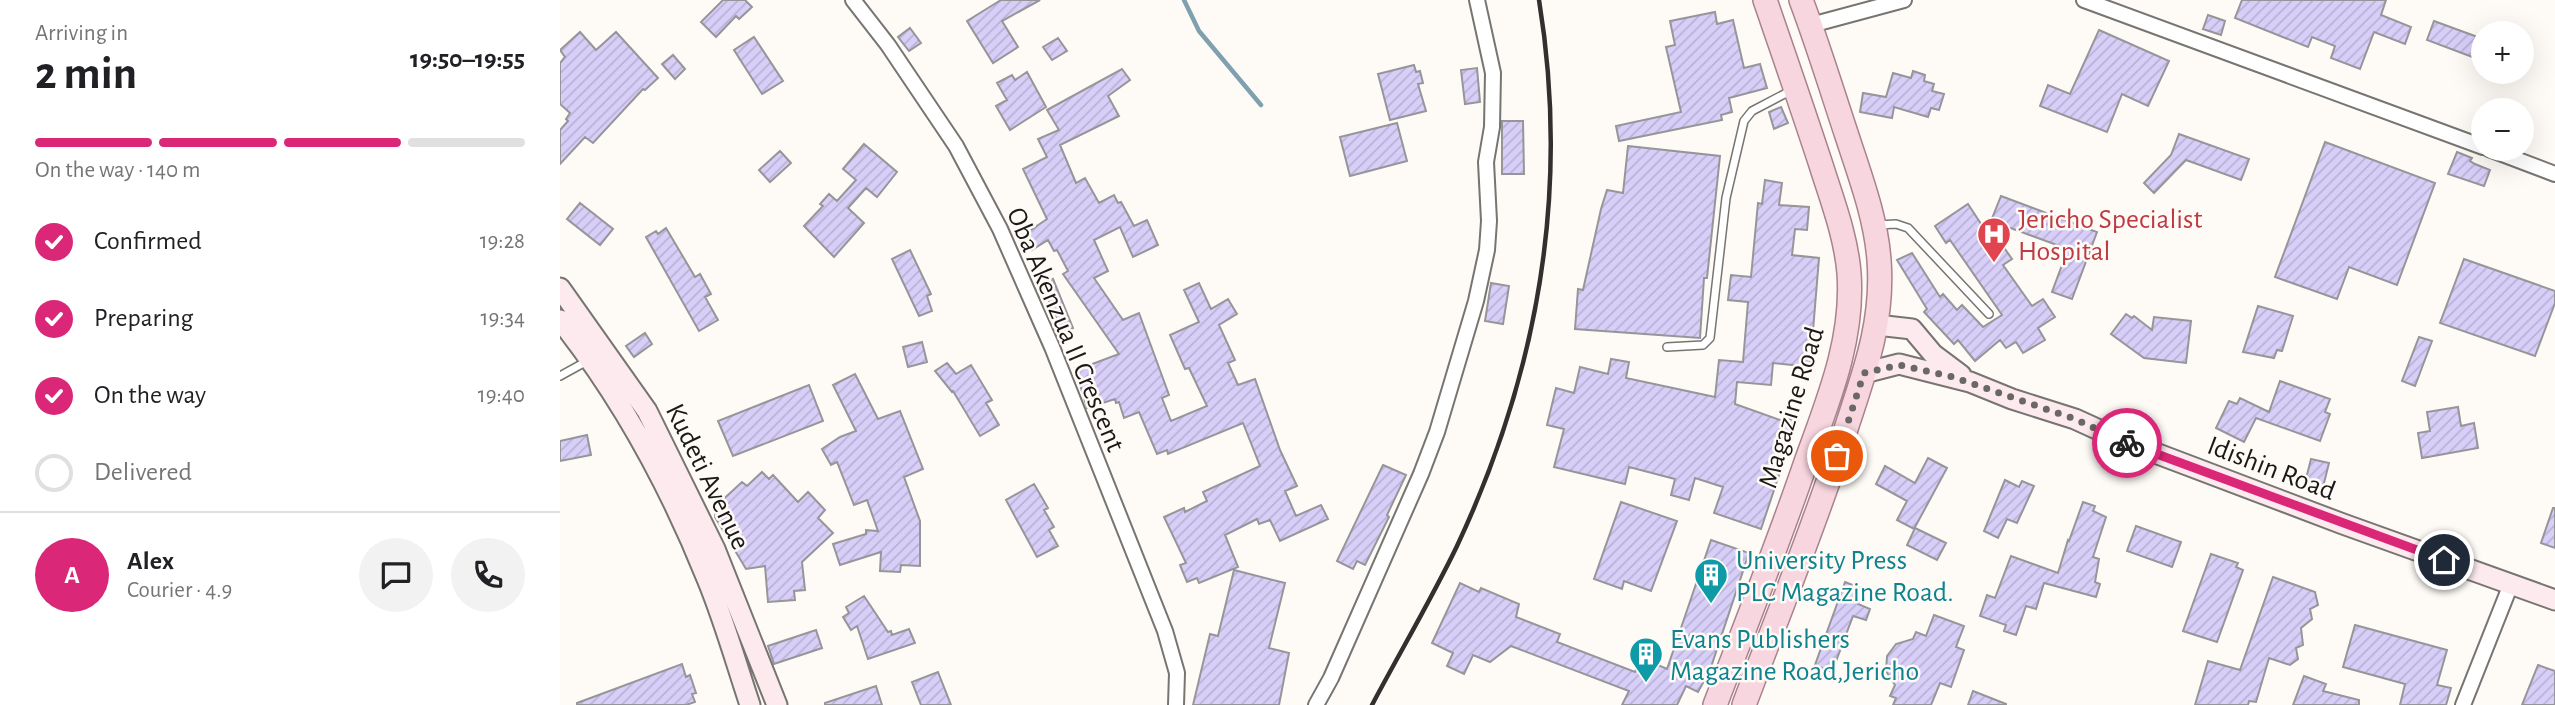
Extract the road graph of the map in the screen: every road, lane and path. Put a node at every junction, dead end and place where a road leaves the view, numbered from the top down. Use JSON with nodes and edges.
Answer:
{"nodes":[{"id":1,"x":853,"y":0,"type":"edge"},
{"id":2,"x":1477,"y":0,"type":"edge"},
{"id":3,"x":1765,"y":0,"type":"edge"},
{"id":4,"x":1801,"y":0,"type":"edge"},
{"id":5,"x":1904,"y":0,"type":"edge"},
{"id":6,"x":2084,"y":0,"type":"edge"},
{"id":7,"x":2105,"y":4,"type":"edge"},
{"id":8,"x":1811,"y":25,"type":"junction"},
{"id":9,"x":1796,"y":88,"type":"junction"},
{"id":10,"x":2471,"y":142,"type":"edge"},
{"id":11,"x":2521,"y":161,"type":"edge"},
{"id":12,"x":2555,"y":174,"type":"edge"},
{"id":13,"x":1874,"y":225,"type":"junction"},
{"id":14,"x":560,"y":288,"type":"edge"},
{"id":15,"x":1989,"y":314,"type":"dead end"},
{"id":16,"x":560,"y":320,"type":"edge"},
{"id":17,"x":1877,"y":324,"type":"junction"},
{"id":18,"x":1667,"y":347,"type":"dead end"},
{"id":19,"x":589,"y":359,"type":"junction"},
{"id":20,"x":1864,"y":373,"type":"junction"},
{"id":21,"x":560,"y":376,"type":"edge"},
{"id":22,"x":1970,"y":382,"type":"junction"},
{"id":23,"x":2511,"y":584,"type":"junction"},
{"id":24,"x":2555,"y":600,"type":"edge"},
{"id":25,"x":750,"y":705,"type":"edge"},
{"id":26,"x":777,"y":705,"type":"edge"},
{"id":27,"x":1176,"y":705,"type":"edge"},
{"id":28,"x":1316,"y":705,"type":"edge"},
{"id":29,"x":1715,"y":705,"type":"edge"},
{"id":30,"x":1744,"y":705,"type":"edge"},
{"id":31,"x":2463,"y":705,"type":"edge"}],
"edges":[{"from":1,"to":27,"type":"street","name":"Oba Akenzua II Crescent"},
{"from":2,"to":28,"type":"street"},
{"from":3,"to":9,"type":"main road","name":"Magazine Road"},
{"from":4,"to":8,"type":"main road","name":"Magazine Road"},
{"from":5,"to":8,"type":"street"},
{"from":6,"to":7,"type":"street"},
{"from":7,"to":10,"type":"street"},
{"from":8,"to":13,"type":"main road","name":"Magazine Road"},
{"from":9,"to":18,"type":"lane"},
{"from":9,"to":29,"type":"main road","name":"Magazine Road"},
{"from":11,"to":12,"type":"street"},
{"from":13,"to":15,"type":"lane"},
{"from":13,"to":17,"type":"main road","name":"Magazine Road"},
{"from":14,"to":26,"type":"main road","name":"Kudeti Avenue"},
{"from":16,"to":19,"type":"main road","name":"Kudeti Avenue"},
{"from":17,"to":20,"type":"main road","name":"Magazine Road"},
{"from":17,"to":22,"type":"main road"},
{"from":19,"to":21,"type":"lane"},
{"from":19,"to":25,"type":"main road","name":"Kudeti Avenue"},
{"from":20,"to":22,"type":"main road"},
{"from":20,"to":30,"type":"main road","name":"Magazine Road"},
{"from":22,"to":23,"type":"main road","name":"Idishin Road"},
{"from":23,"to":24,"type":"main road","name":"Idishin Road"},
{"from":23,"to":31,"type":"street"}]}
